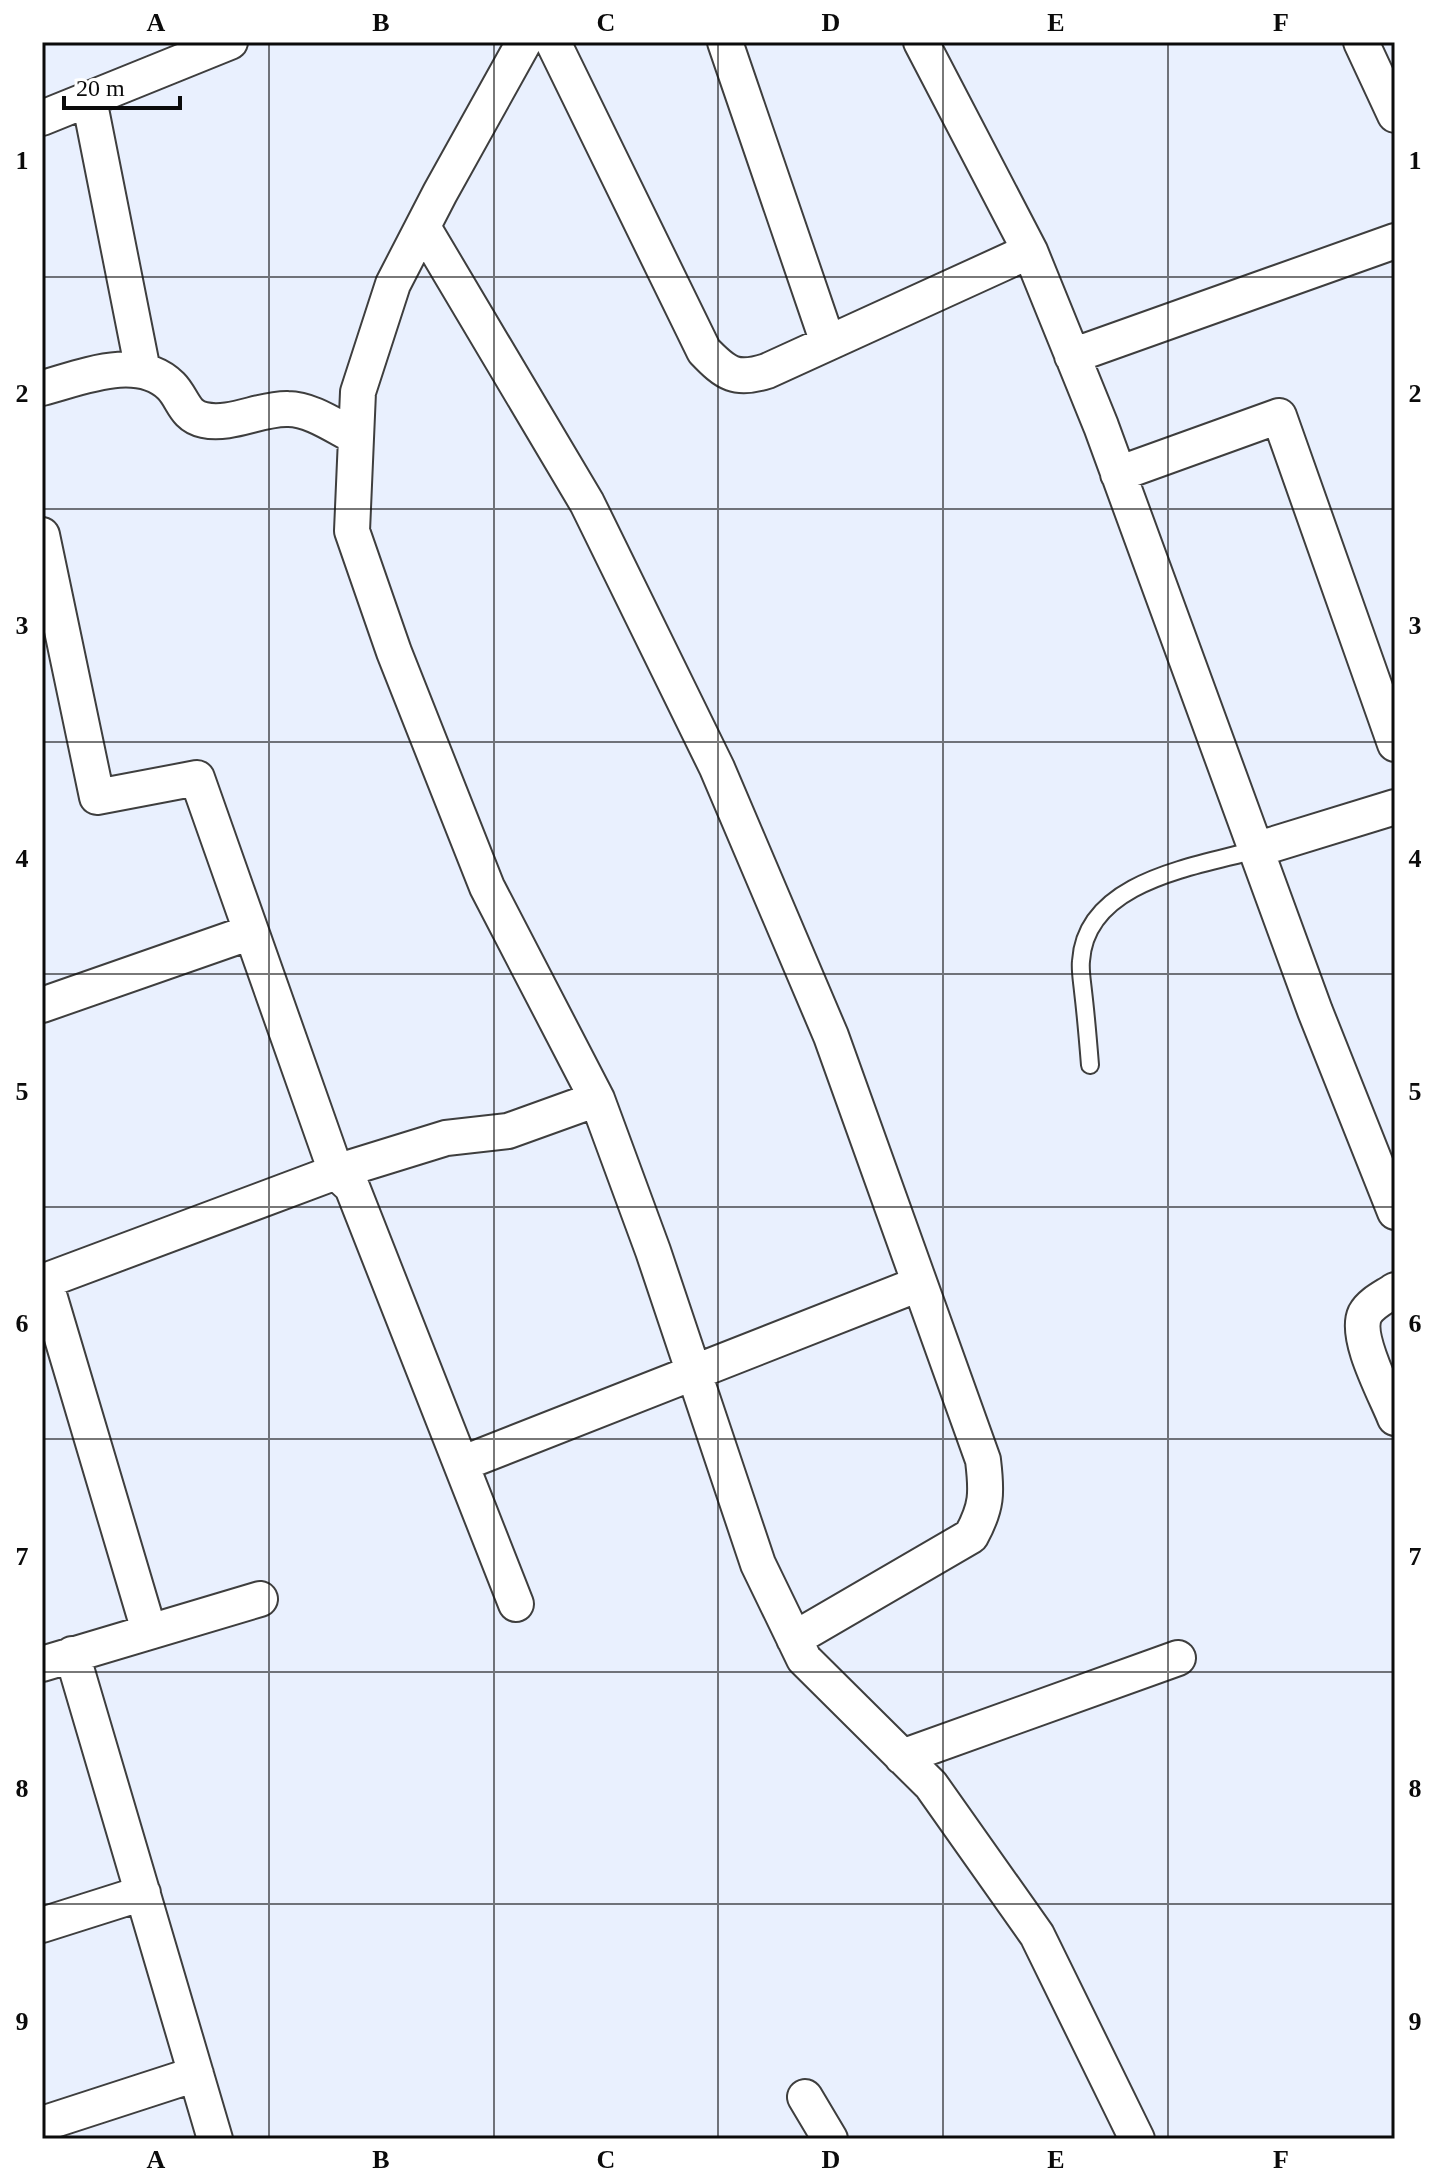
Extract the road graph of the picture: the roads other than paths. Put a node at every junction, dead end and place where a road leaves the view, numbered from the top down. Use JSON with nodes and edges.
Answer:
{"nodes":[{"id":1,"x":230,"y":42,"type":"edge"},
{"id":2,"x":524,"y":42,"type":"edge"},
{"id":3,"x":553,"y":42,"type":"edge"},
{"id":4,"x":725,"y":42,"type":"edge"},
{"id":5,"x":921,"y":42,"type":"edge"},
{"id":6,"x":1361,"y":42,"type":"edge"},
{"id":7,"x":89,"y":99,"type":"junction"},
{"id":8,"x":1395,"y":115,"type":"edge"},
{"id":9,"x":42,"y":118,"type":"edge"},
{"id":10,"x":423,"y":227,"type":"junction"},
{"id":11,"x":1395,"y":241,"type":"edge"},
{"id":12,"x":1030,"y":251,"type":"junction"},
{"id":13,"x":828,"y":343,"type":"junction"},
{"id":14,"x":1072,"y":356,"type":"junction"},
{"id":15,"x":143,"y":371,"type":"junction"},
{"id":16,"x":42,"y":388,"type":"edge"},
{"id":17,"x":356,"y":437,"type":"junction"},
{"id":18,"x":1118,"y":474,"type":"junction"},
{"id":19,"x":42,"y":535,"type":"edge"},
{"id":20,"x":1395,"y":744,"type":"edge"},
{"id":21,"x":1395,"y":807,"type":"edge"},
{"id":22,"x":1255,"y":850,"type":"junction"},
{"id":23,"x":251,"y":932,"type":"junction"},
{"id":24,"x":42,"y":1005,"type":"edge"},
{"id":25,"x":1090,"y":1065,"type":"dead end"},
{"id":26,"x":597,"y":1099,"type":"junction"},
{"id":27,"x":336,"y":1172,"type":"junction"},
{"id":28,"x":1395,"y":1212,"type":"edge"},
{"id":29,"x":44,"y":1282,"type":"edge"},
{"id":30,"x":919,"y":1284,"type":"junction"},
{"id":31,"x":1395,"y":1290,"type":"edge"},
{"id":32,"x":693,"y":1371,"type":"junction"},
{"id":33,"x":1395,"y":1418,"type":"edge"},
{"id":34,"x":461,"y":1464,"type":"junction"},
{"id":35,"x":260,"y":1599,"type":"dead end"},
{"id":36,"x":516,"y":1604,"type":"dead end"},
{"id":37,"x":149,"y":1631,"type":"junction"},
{"id":38,"x":794,"y":1639,"type":"junction"},
{"id":39,"x":1178,"y":1658,"type":"dead end"},
{"id":40,"x":57,"y":1659,"type":"edge"},
{"id":41,"x":902,"y":1757,"type":"junction"},
{"id":42,"x":143,"y":1893,"type":"junction"},
{"id":43,"x":42,"y":1925,"type":"edge"},
{"id":44,"x":196,"y":2074,"type":"junction"},
{"id":45,"x":805,"y":2097,"type":"dead end"},
{"id":46,"x":42,"y":2124,"type":"edge"},
{"id":47,"x":215,"y":2139,"type":"edge"},
{"id":48,"x":830,"y":2139,"type":"edge"},
{"id":49,"x":1137,"y":2139,"type":"edge"}],
"edges":[{"from":1,"to":7,"type":"street"},
{"from":2,"to":10,"type":"street"},
{"from":3,"to":13,"type":"street"},
{"from":4,"to":13,"type":"street"},
{"from":5,"to":12,"type":"street"},
{"from":6,"to":8,"type":"street"},
{"from":7,"to":9,"type":"street"},
{"from":7,"to":15,"type":"street"},
{"from":10,"to":17,"type":"street"},
{"from":10,"to":30,"type":"street"},
{"from":11,"to":14,"type":"street"},
{"from":12,"to":13,"type":"street"},
{"from":12,"to":14,"type":"street"},
{"from":14,"to":18,"type":"street"},
{"from":15,"to":16,"type":"street"},
{"from":15,"to":17,"type":"street"},
{"from":17,"to":26,"type":"street"},
{"from":18,"to":20,"type":"street"},
{"from":18,"to":22,"type":"street"},
{"from":19,"to":23,"type":"street"},
{"from":21,"to":22,"type":"street"},
{"from":22,"to":25,"type":"lane"},
{"from":22,"to":28,"type":"street"},
{"from":23,"to":24,"type":"street"},
{"from":23,"to":27,"type":"street"},
{"from":26,"to":27,"type":"street"},
{"from":26,"to":32,"type":"street"},
{"from":27,"to":29,"type":"street"},
{"from":27,"to":34,"type":"street"},
{"from":29,"to":37,"type":"street"},
{"from":30,"to":32,"type":"street"},
{"from":30,"to":38,"type":"street"},
{"from":31,"to":33,"type":"street"},
{"from":32,"to":34,"type":"street"},
{"from":32,"to":38,"type":"street"},
{"from":34,"to":36,"type":"street"},
{"from":35,"to":37,"type":"street"},
{"from":37,"to":40,"type":"street"},
{"from":38,"to":41,"type":"street"},
{"from":39,"to":41,"type":"street"},
{"from":40,"to":42,"type":"street"},
{"from":41,"to":49,"type":"street"},
{"from":42,"to":43,"type":"street"},
{"from":42,"to":44,"type":"street"},
{"from":44,"to":46,"type":"street"},
{"from":44,"to":47,"type":"street"},
{"from":45,"to":48,"type":"street"}]}
